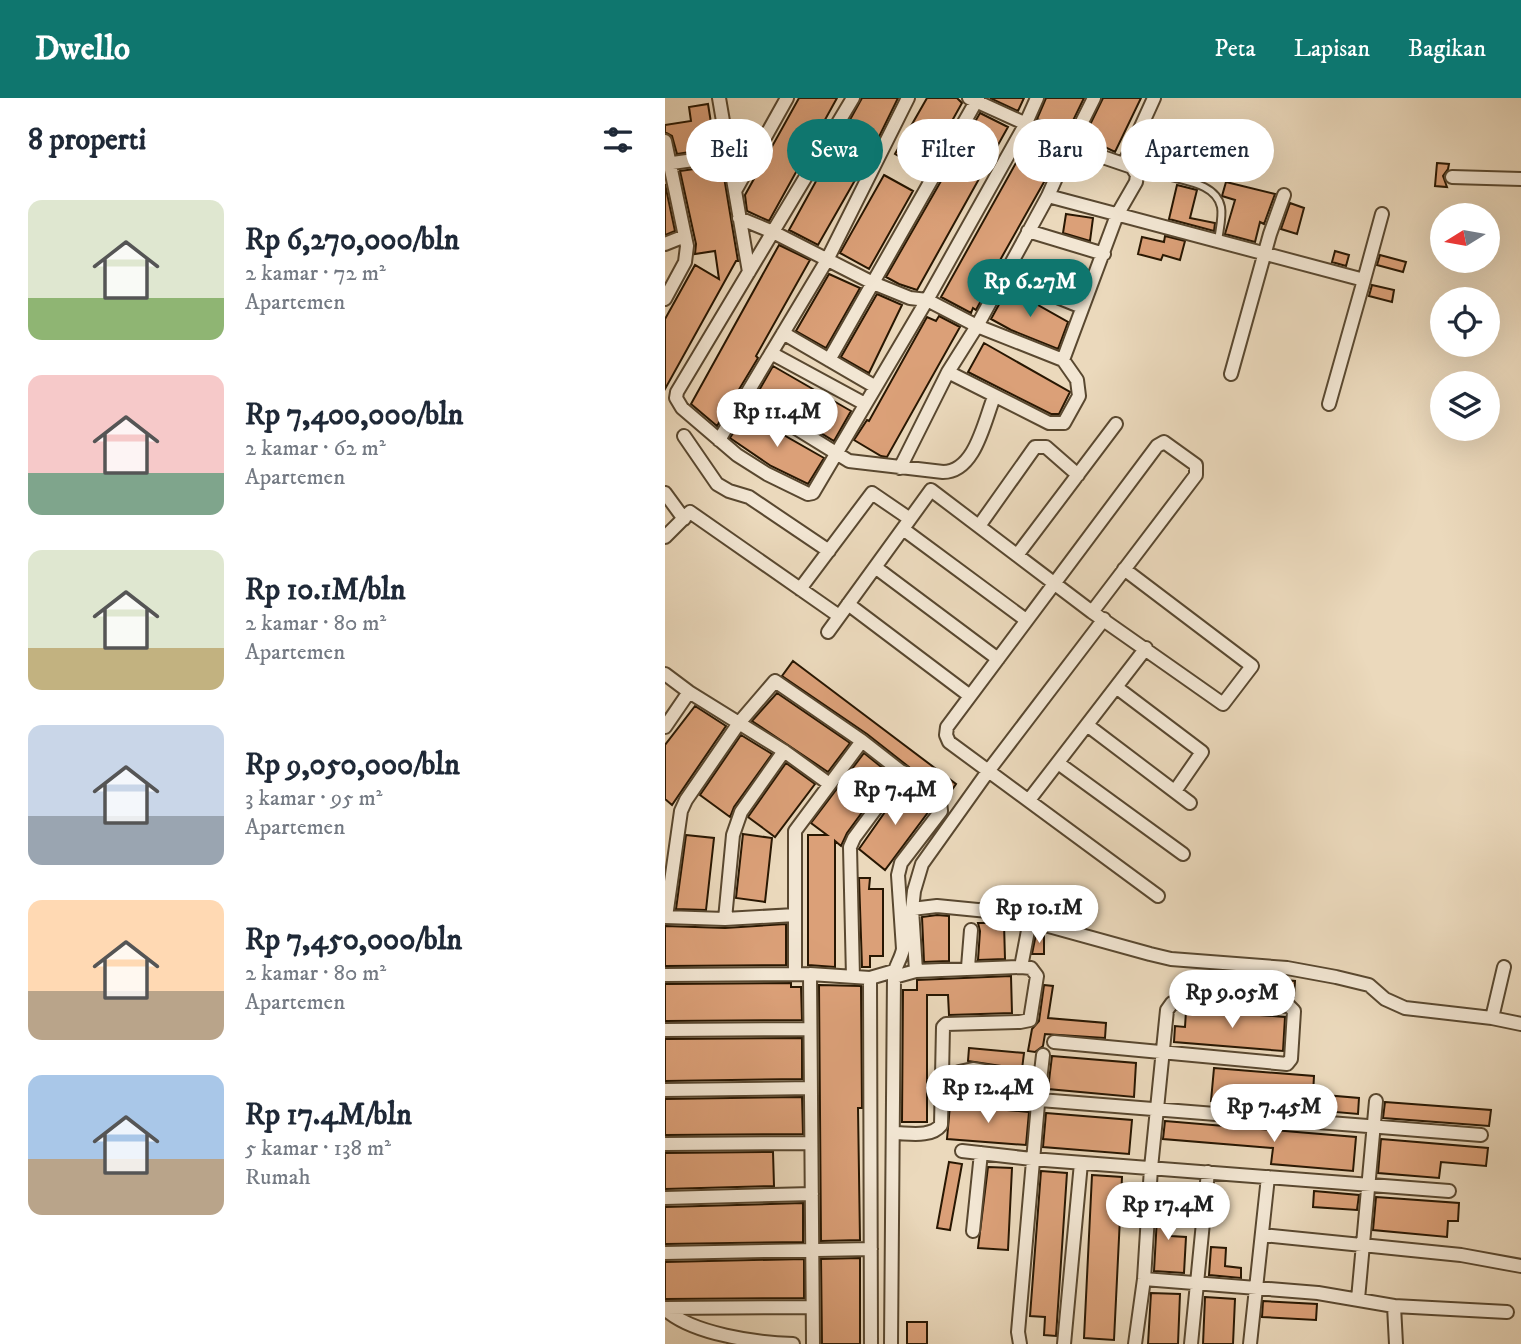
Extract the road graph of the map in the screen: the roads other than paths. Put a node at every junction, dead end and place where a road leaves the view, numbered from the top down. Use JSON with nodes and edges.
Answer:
{"nodes":[{"id":1,"x":719,"y":98,"type":"edge"},
{"id":2,"x":787,"y":98,"type":"edge"},
{"id":3,"x":853,"y":98,"type":"edge"},
{"id":4,"x":908,"y":98,"type":"edge"},
{"id":5,"x":1037,"y":98,"type":"edge"},
{"id":6,"x":1094,"y":98,"type":"edge"},
{"id":7,"x":1154,"y":98,"type":"edge"},
{"id":8,"x":974,"y":99,"type":"edge"},
{"id":9,"x":723,"y":119,"type":"edge"},
{"id":10,"x":1013,"y":119,"type":"edge"},
{"id":11,"x":1028,"y":119,"type":"edge"},
{"id":12,"x":1083,"y":119,"type":"edge"},
{"id":13,"x":1145,"y":119,"type":"edge"},
{"id":14,"x":665,"y":141,"type":"edge"},
{"id":15,"x":1013,"y":146,"type":"edge"},
{"id":16,"x":686,"y":162,"type":"edge"},
{"id":17,"x":667,"y":164,"type":"edge"},
{"id":18,"x":1452,"y":177,"type":"dead end"},
{"id":19,"x":1521,"y":179,"type":"edge"},
{"id":20,"x":733,"y":182,"type":"edge"},
{"id":21,"x":1054,"y":182,"type":"edge"},
{"id":22,"x":1136,"y":182,"type":"edge"},
{"id":23,"x":1188,"y":182,"type":"edge"},
{"id":24,"x":735,"y":191,"type":"junction"},
{"id":25,"x":1283,"y":195,"type":"dead end"},
{"id":26,"x":1048,"y":196,"type":"junction"},
{"id":27,"x":1382,"y":214,"type":"dead end"},
{"id":28,"x":1117,"y":215,"type":"junction"},
{"id":29,"x":739,"y":218,"type":"junction"},
{"id":30,"x":1028,"y":231,"type":"junction"},
{"id":31,"x":773,"y":232,"type":"junction"},
{"id":32,"x":685,"y":236,"type":"junction"},
{"id":33,"x":1217,"y":242,"type":"junction"},
{"id":34,"x":665,"y":244,"type":"edge"},
{"id":35,"x":1104,"y":254,"type":"junction"},
{"id":36,"x":1265,"y":254,"type":"junction"},
{"id":37,"x":827,"y":260,"type":"junction"},
{"id":38,"x":749,"y":272,"type":"junction"},
{"id":39,"x":1003,"y":275,"type":"junction"},
{"id":40,"x":1364,"y":280,"type":"junction"},
{"id":41,"x":873,"y":283,"type":"junction"},
{"id":42,"x":665,"y":299,"type":"edge"},
{"id":43,"x":927,"y":300,"type":"junction"},
{"id":44,"x":1082,"y":307,"type":"junction"},
{"id":45,"x":977,"y":326,"type":"junction"},
{"id":46,"x":783,"y":333,"type":"junction"},
{"id":47,"x":771,"y":353,"type":"junction"},
{"id":48,"x":829,"y":360,"type":"junction"},
{"id":49,"x":1063,"y":360,"type":"junction"},
{"id":50,"x":947,"y":372,"type":"junction"},
{"id":51,"x":1231,"y":374,"type":"dead end"},
{"id":52,"x":874,"y":386,"type":"junction"},
{"id":53,"x":744,"y":396,"type":"junction"},
{"id":54,"x":994,"y":397,"type":"junction"},
{"id":55,"x":865,"y":404,"type":"junction"},
{"id":56,"x":1329,"y":404,"type":"dead end"},
{"id":57,"x":1116,"y":424,"type":"dead end"},
{"id":58,"x":684,"y":436,"type":"dead end"},
{"id":59,"x":719,"y":440,"type":"junction"},
{"id":60,"x":837,"y":455,"type":"junction"},
{"id":61,"x":900,"y":468,"type":"junction"},
{"id":62,"x":1077,"y":475,"type":"junction"},
{"id":63,"x":665,"y":493,"type":"edge"},
{"id":64,"x":684,"y":519,"type":"junction"},
{"id":65,"x":906,"y":524,"type":"junction"},
{"id":66,"x":979,"y":526,"type":"junction"},
{"id":67,"x":665,"y":537,"type":"edge"},
{"id":68,"x":829,"y":551,"type":"junction"},
{"id":69,"x":1018,"y":554,"type":"junction"},
{"id":70,"x":875,"y":567,"type":"junction"},
{"id":71,"x":1124,"y":569,"type":"junction"},
{"id":72,"x":1055,"y":582,"type":"junction"},
{"id":73,"x":800,"y":589,"type":"junction"},
{"id":74,"x":848,"y":604,"type":"junction"},
{"id":75,"x":1092,"y":611,"type":"junction"},
{"id":76,"x":839,"y":616,"type":"junction"},
{"id":77,"x":1104,"y":619,"type":"junction"},
{"id":78,"x":1026,"y":621,"type":"junction"},
{"id":79,"x":828,"y":632,"type":"dead end"},
{"id":80,"x":1146,"y":648,"type":"junction"},
{"id":81,"x":998,"y":659,"type":"junction"},
{"id":82,"x":665,"y":674,"type":"edge"},
{"id":83,"x":1116,"y":687,"type":"junction"},
{"id":84,"x":689,"y":692,"type":"junction"},
{"id":85,"x":970,"y":696,"type":"junction"},
{"id":86,"x":739,"y":723,"type":"junction"},
{"id":87,"x":1087,"y":725,"type":"junction"},
{"id":88,"x":665,"y":727,"type":"edge"},
{"id":89,"x":862,"y":741,"type":"junction"},
{"id":90,"x":784,"y":751,"type":"junction"},
{"id":91,"x":1058,"y":763,"type":"junction"},
{"id":92,"x":989,"y":770,"type":"junction"},
{"id":93,"x":903,"y":772,"type":"junction"},
{"id":94,"x":828,"y":783,"type":"junction"},
{"id":95,"x":1175,"y":791,"type":"junction"},
{"id":96,"x":1029,"y":800,"type":"junction"},
{"id":97,"x":1190,"y":803,"type":"dead end"},
{"id":98,"x":1183,"y":854,"type":"dead end"},
{"id":99,"x":1158,"y":896,"type":"dead end"},
{"id":100,"x":912,"y":909,"type":"junction"},
{"id":101,"x":795,"y":915,"type":"junction"},
{"id":102,"x":666,"y":917,"type":"edge"},
{"id":103,"x":725,"y":919,"type":"junction"},
{"id":104,"x":1030,"y":920,"type":"junction"},
{"id":105,"x":971,"y":930,"type":"dead end"},
{"id":106,"x":968,"y":967,"type":"junction"},
{"id":107,"x":1021,"y":967,"type":"junction"},
{"id":108,"x":1504,"y":967,"type":"dead end"},
{"id":109,"x":916,"y":971,"type":"junction"},
{"id":110,"x":795,"y":974,"type":"junction"},
{"id":111,"x":810,"y":974,"type":"junction"},
{"id":112,"x":894,"y":974,"type":"junction"},
{"id":113,"x":665,"y":975,"type":"edge"},
{"id":114,"x":853,"y":976,"type":"junction"},
{"id":115,"x":870,"y":978,"type":"junction"},
{"id":116,"x":1492,"y":1018,"type":"junction"},
{"id":117,"x":1521,"y":1024,"type":"edge"},
{"id":118,"x":810,"y":1029,"type":"junction"},
{"id":119,"x":665,"y":1030,"type":"edge"},
{"id":120,"x":1053,"y":1042,"type":"dead end"},
{"id":121,"x":1164,"y":1053,"type":"junction"},
{"id":122,"x":1044,"y":1055,"type":"dead end"},
{"id":123,"x":1039,"y":1081,"type":"junction"},
{"id":124,"x":811,"y":1088,"type":"junction"},
{"id":125,"x":665,"y":1090,"type":"edge"},
{"id":126,"x":1040,"y":1100,"type":"junction"},
{"id":127,"x":1376,"y":1101,"type":"dead end"},
{"id":128,"x":1158,"y":1110,"type":"junction"},
{"id":129,"x":1374,"y":1128,"type":"junction"},
{"id":130,"x":894,"y":1133,"type":"junction"},
{"id":131,"x":1481,"y":1135,"type":"dead end"},
{"id":132,"x":811,"y":1143,"type":"junction"},
{"id":133,"x":665,"y":1144,"type":"edge"},
{"id":134,"x":962,"y":1151,"type":"dead end"},
{"id":135,"x":981,"y":1153,"type":"junction"},
{"id":136,"x":1032,"y":1159,"type":"junction"},
{"id":137,"x":1081,"y":1163,"type":"junction"},
{"id":138,"x":1151,"y":1168,"type":"junction"},
{"id":139,"x":1208,"y":1172,"type":"junction"},
{"id":140,"x":1268,"y":1177,"type":"junction"},
{"id":141,"x":1367,"y":1185,"type":"junction"},
{"id":142,"x":1449,"y":1191,"type":"dead end"},
{"id":143,"x":812,"y":1194,"type":"junction"},
{"id":144,"x":665,"y":1198,"type":"edge"},
{"id":145,"x":973,"y":1231,"type":"dead end"},
{"id":146,"x":1262,"y":1235,"type":"junction"},
{"id":147,"x":1364,"y":1246,"type":"junction"},
{"id":148,"x":812,"y":1248,"type":"junction"},
{"id":149,"x":871,"y":1249,"type":"junction"},
{"id":150,"x":665,"y":1253,"type":"edge"},
{"id":151,"x":1521,"y":1266,"type":"edge"},
{"id":152,"x":1144,"y":1279,"type":"junction"},
{"id":153,"x":1196,"y":1284,"type":"junction"},
{"id":154,"x":1257,"y":1289,"type":"junction"},
{"id":155,"x":1358,"y":1299,"type":"junction"},
{"id":156,"x":1394,"y":1306,"type":"junction"},
{"id":157,"x":811,"y":1307,"type":"junction"},
{"id":158,"x":665,"y":1308,"type":"edge"},
{"id":159,"x":1507,"y":1312,"type":"dead end"},
{"id":160,"x":793,"y":1344,"type":"edge"},
{"id":161,"x":813,"y":1344,"type":"edge"},
{"id":162,"x":871,"y":1344,"type":"edge"},
{"id":163,"x":891,"y":1344,"type":"edge"},
{"id":164,"x":1020,"y":1344,"type":"edge"},
{"id":165,"x":1064,"y":1344,"type":"edge"},
{"id":166,"x":1135,"y":1344,"type":"edge"},
{"id":167,"x":1191,"y":1344,"type":"edge"},
{"id":168,"x":1249,"y":1344,"type":"edge"},
{"id":169,"x":1396,"y":1344,"type":"edge"}],
"edges":[{"from":1,"to":9,"type":"street"},
{"from":2,"to":24,"type":"street"},
{"from":3,"to":31,"type":"street"},
{"from":4,"to":37,"type":"street"},
{"from":5,"to":11,"type":"street"},
{"from":6,"to":12,"type":"street"},
{"from":7,"to":13,"type":"street"},
{"from":8,"to":10,"type":"street"},
{"from":8,"to":41,"type":"street"},
{"from":14,"to":17,"type":"street"},
{"from":15,"to":43,"type":"street"},
{"from":16,"to":17,"type":"street"},
{"from":17,"to":32,"type":"street"},
{"from":18,"to":19,"type":"street"},
{"from":20,"to":24,"type":"street"},
{"from":21,"to":26,"type":"street"},
{"from":22,"to":28,"type":"street"},
{"from":23,"to":33,"type":"lane"},
{"from":24,"to":29,"type":"street"},
{"from":25,"to":36,"type":"street"},
{"from":26,"to":28,"type":"street"},
{"from":26,"to":30,"type":"street"},
{"from":27,"to":40,"type":"street"},
{"from":28,"to":33,"type":"street"},
{"from":28,"to":35,"type":"street"},
{"from":29,"to":31,"type":"street"},
{"from":29,"to":38,"type":"street"},
{"from":30,"to":35,"type":"street"},
{"from":30,"to":39,"type":"street"},
{"from":31,"to":37,"type":"street"},
{"from":31,"to":38,"type":"street"},
{"from":32,"to":34,"type":"street"},
{"from":32,"to":42,"type":"street"},
{"from":33,"to":36,"type":"street"},
{"from":35,"to":44,"type":"street"},
{"from":36,"to":40,"type":"street"},
{"from":36,"to":51,"type":"street"},
{"from":37,"to":41,"type":"street"},
{"from":37,"to":46,"type":"street"},
{"from":38,"to":59,"type":"street"},
{"from":39,"to":44,"type":"street"},
{"from":39,"to":45,"type":"street"},
{"from":40,"to":56,"type":"street"},
{"from":41,"to":43,"type":"street"},
{"from":41,"to":48,"type":"street"},
{"from":43,"to":45,"type":"street"},
{"from":43,"to":52,"type":"street"},
{"from":44,"to":49,"type":"street"},
{"from":45,"to":49,"type":"street"},
{"from":45,"to":50,"type":"street"},
{"from":46,"to":47,"type":"street"},
{"from":46,"to":48,"type":"street"},
{"from":47,"to":53,"type":"street"},
{"from":47,"to":55,"type":"street"},
{"from":48,"to":52,"type":"street"},
{"from":49,"to":54,"type":"street"},
{"from":50,"to":54,"type":"street"},
{"from":50,"to":61,"type":"street"},
{"from":52,"to":55,"type":"street"},
{"from":53,"to":59,"type":"street"},
{"from":53,"to":60,"type":"street"},
{"from":54,"to":61,"type":"street"},
{"from":55,"to":60,"type":"street"},
{"from":57,"to":62,"type":"street"},
{"from":58,"to":68,"type":"street"},
{"from":59,"to":60,"type":"street"},
{"from":60,"to":61,"type":"street"},
{"from":62,"to":66,"type":"street"},
{"from":62,"to":69,"type":"street"},
{"from":63,"to":64,"type":"street"},
{"from":64,"to":67,"type":"street"},
{"from":64,"to":73,"type":"street"},
{"from":65,"to":66,"type":"street"},
{"from":65,"to":68,"type":"street"},
{"from":65,"to":70,"type":"street"},
{"from":65,"to":78,"type":"street"},
{"from":66,"to":69,"type":"street"},
{"from":68,"to":73,"type":"street"},
{"from":69,"to":72,"type":"street"},
{"from":70,"to":74,"type":"street"},
{"from":70,"to":81,"type":"street"},
{"from":71,"to":72,"type":"street"},
{"from":71,"to":75,"type":"street"},
{"from":71,"to":80,"type":"street"},
{"from":72,"to":75,"type":"street"},
{"from":72,"to":78,"type":"street"},
{"from":73,"to":76,"type":"street"},
{"from":74,"to":76,"type":"street"},
{"from":74,"to":85,"type":"street"},
{"from":75,"to":77,"type":"street"},
{"from":76,"to":79,"type":"street"},
{"from":77,"to":80,"type":"street"},
{"from":77,"to":92,"type":"street"},
{"from":78,"to":81,"type":"street"},
{"from":80,"to":83,"type":"street"},
{"from":81,"to":85,"type":"street"},
{"from":82,"to":84,"type":"street"},
{"from":83,"to":87,"type":"street"},
{"from":83,"to":95,"type":"street"},
{"from":84,"to":86,"type":"street"},
{"from":84,"to":88,"type":"street"},
{"from":85,"to":92,"type":"street"},
{"from":86,"to":89,"type":"street"},
{"from":86,"to":90,"type":"street"},
{"from":86,"to":102,"type":"street"},
{"from":87,"to":91,"type":"street"},
{"from":87,"to":95,"type":"street"},
{"from":89,"to":93,"type":"street"},
{"from":89,"to":94,"type":"street"},
{"from":90,"to":94,"type":"street"},
{"from":90,"to":103,"type":"street"},
{"from":91,"to":96,"type":"street"},
{"from":91,"to":98,"type":"street"},
{"from":92,"to":96,"type":"street"},
{"from":92,"to":100,"type":"street"},
{"from":93,"to":112,"type":"street"},
{"from":93,"to":114,"type":"street"},
{"from":94,"to":101,"type":"street"},
{"from":95,"to":97,"type":"street"},
{"from":96,"to":99,"type":"street"},
{"from":100,"to":104,"type":"street"},
{"from":100,"to":109,"type":"street"},
{"from":101,"to":103,"type":"street"},
{"from":101,"to":110,"type":"street"},
{"from":102,"to":103,"type":"street"},
{"from":104,"to":107,"type":"street"},
{"from":104,"to":116,"type":"street"},
{"from":105,"to":106,"type":"street"},
{"from":106,"to":107,"type":"street"},
{"from":106,"to":109,"type":"street"},
{"from":107,"to":130,"type":"street"},
{"from":108,"to":116,"type":"street"},
{"from":109,"to":112,"type":"street"},
{"from":110,"to":111,"type":"street"},
{"from":110,"to":113,"type":"street"},
{"from":111,"to":114,"type":"street"},
{"from":111,"to":118,"type":"street"},
{"from":112,"to":115,"type":"street"},
{"from":112,"to":130,"type":"street"},
{"from":114,"to":115,"type":"street"},
{"from":115,"to":149,"type":"street"},
{"from":116,"to":117,"type":"street"},
{"from":118,"to":119,"type":"street"},
{"from":118,"to":124,"type":"street"},
{"from":120,"to":121,"type":"street"},
{"from":121,"to":121,"type":"street"},
{"from":121,"to":128,"type":"street"},
{"from":122,"to":123,"type":"street"},
{"from":123,"to":126,"type":"street"},
{"from":123,"to":126,"type":"street"},
{"from":124,"to":125,"type":"street"},
{"from":124,"to":132,"type":"street"},
{"from":126,"to":128,"type":"street"},
{"from":126,"to":136,"type":"street"},
{"from":127,"to":129,"type":"street"},
{"from":128,"to":129,"type":"street"},
{"from":128,"to":138,"type":"street"},
{"from":129,"to":131,"type":"street"},
{"from":129,"to":141,"type":"street"},
{"from":130,"to":163,"type":"street"},
{"from":132,"to":133,"type":"street"},
{"from":132,"to":143,"type":"street"},
{"from":134,"to":135,"type":"street"},
{"from":135,"to":136,"type":"street"},
{"from":135,"to":145,"type":"street"},
{"from":136,"to":137,"type":"street"},
{"from":136,"to":164,"type":"street"},
{"from":137,"to":138,"type":"street"},
{"from":137,"to":165,"type":"street"},
{"from":138,"to":139,"type":"street"},
{"from":138,"to":152,"type":"street"},
{"from":139,"to":140,"type":"street"},
{"from":139,"to":153,"type":"street"},
{"from":140,"to":141,"type":"street"},
{"from":140,"to":146,"type":"street"},
{"from":141,"to":142,"type":"street"},
{"from":141,"to":147,"type":"street"},
{"from":143,"to":144,"type":"street"},
{"from":143,"to":148,"type":"street"},
{"from":146,"to":147,"type":"street"},
{"from":146,"to":154,"type":"street"},
{"from":147,"to":151,"type":"street"},
{"from":147,"to":155,"type":"street"},
{"from":148,"to":149,"type":"street"},
{"from":148,"to":150,"type":"street"},
{"from":148,"to":157,"type":"street"},
{"from":149,"to":162,"type":"street"},
{"from":152,"to":153,"type":"street"},
{"from":152,"to":166,"type":"street"},
{"from":153,"to":154,"type":"street"},
{"from":153,"to":167,"type":"street"},
{"from":154,"to":155,"type":"street"},
{"from":154,"to":168,"type":"street"},
{"from":155,"to":156,"type":"street"},
{"from":156,"to":159,"type":"street"},
{"from":156,"to":169,"type":"street"},
{"from":157,"to":158,"type":"street"},
{"from":157,"to":161,"type":"street"},
{"from":158,"to":160,"type":"street"}]}
